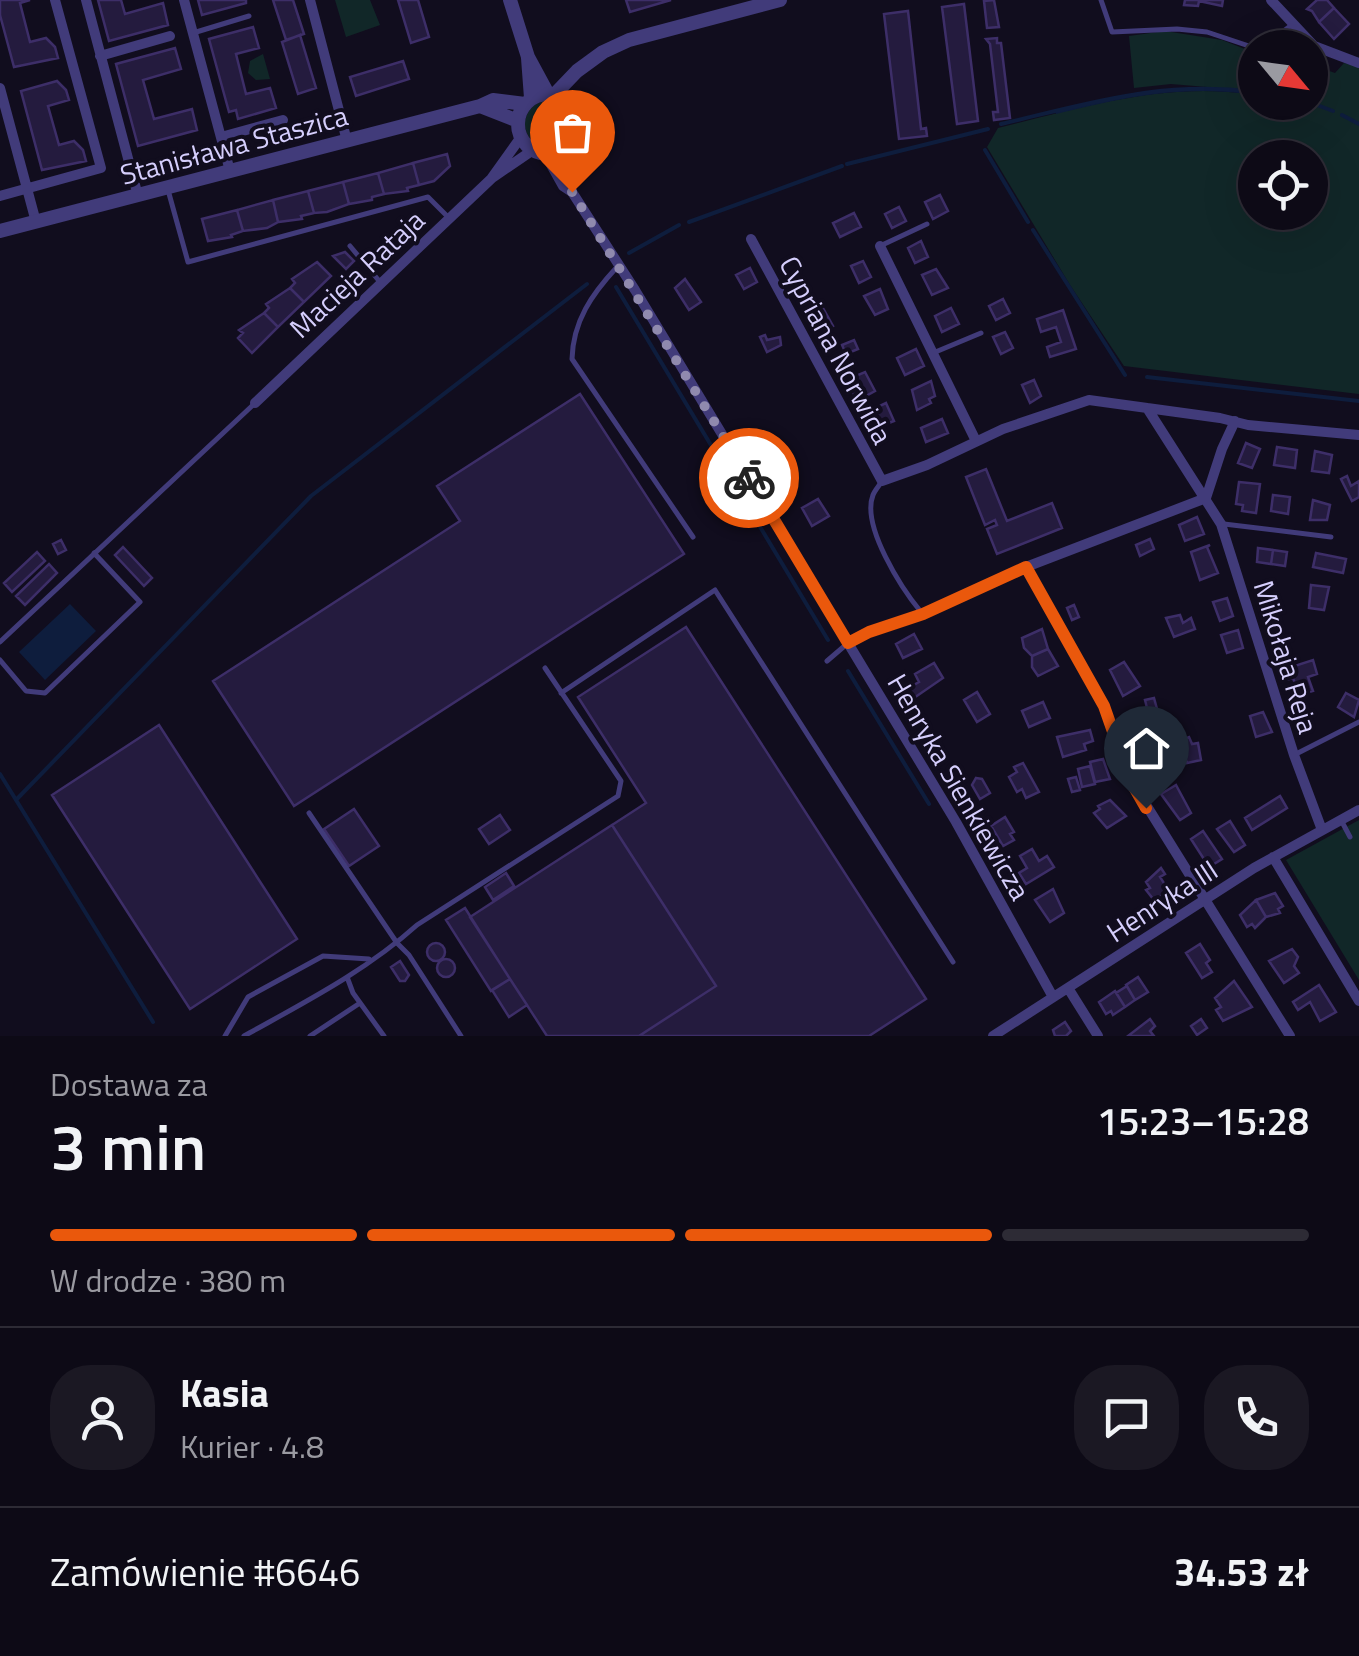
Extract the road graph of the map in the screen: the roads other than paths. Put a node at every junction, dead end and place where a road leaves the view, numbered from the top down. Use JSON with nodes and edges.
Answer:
{"nodes":[{"id":1,"x":55,"y":0,"type":"edge"},
{"id":2,"x":86,"y":0,"type":"edge"},
{"id":3,"x":184,"y":0,"type":"edge"},
{"id":4,"x":310,"y":0,"type":"edge"},
{"id":5,"x":510,"y":0,"type":"edge"},
{"id":6,"x":780,"y":0,"type":"edge"},
{"id":7,"x":1101,"y":0,"type":"edge"},
{"id":8,"x":1271,"y":0,"type":"edge"},
{"id":9,"x":249,"y":16,"type":"dead end"},
{"id":10,"x":1294,"y":24,"type":"junction"},
{"id":11,"x":1285,"y":30,"type":"edge"},
{"id":12,"x":193,"y":34,"type":"junction"},
{"id":13,"x":170,"y":36,"type":"dead end"},
{"id":14,"x":1238,"y":42,"type":"edge"},
{"id":15,"x":100,"y":56,"type":"junction"},
{"id":16,"x":528,"y":58,"type":"junction"},
{"id":17,"x":1359,"y":63,"type":"edge"},
{"id":18,"x":0,"y":88,"type":"edge"},
{"id":19,"x":557,"y":96,"type":"junction"},
{"id":20,"x":528,"y":101,"type":"junction"},
{"id":21,"x":480,"y":106,"type":"junction"},
{"id":22,"x":283,"y":120,"type":"dead end"},
{"id":23,"x":518,"y":121,"type":"junction"},
{"id":24,"x":222,"y":137,"type":"junction"},
{"id":25,"x":520,"y":137,"type":"junction"},
{"id":26,"x":346,"y":141,"type":"junction"},
{"id":27,"x":562,"y":150,"type":"junction"},
{"id":28,"x":539,"y":152,"type":"junction"},
{"id":29,"x":230,"y":171,"type":"junction"},
{"id":30,"x":491,"y":178,"type":"junction"},
{"id":31,"x":167,"y":187,"type":"junction"},
{"id":32,"x":28,"y":189,"type":"junction"},
{"id":33,"x":572,"y":192,"type":"junction"},
{"id":34,"x":0,"y":196,"type":"edge"},
{"id":35,"x":138,"y":196,"type":"junction"},
{"id":36,"x":449,"y":218,"type":"junction"},
{"id":37,"x":36,"y":222,"type":"junction"},
{"id":38,"x":927,"y":224,"type":"dead end"},
{"id":39,"x":0,"y":231,"type":"edge"},
{"id":40,"x":751,"y":240,"type":"dead end"},
{"id":41,"x":350,"y":246,"type":"dead end"},
{"id":42,"x":880,"y":246,"type":"joint"},
{"id":43,"x":619,"y":264,"type":"junction"},
{"id":44,"x":381,"y":283,"type":"junction"},
{"id":45,"x":981,"y":333,"type":"dead end"},
{"id":46,"x":933,"y":353,"type":"junction"},
{"id":47,"x":255,"y":402,"type":"joint"},
{"id":48,"x":1147,"y":408,"type":"junction"},
{"id":49,"x":1235,"y":422,"type":"junction"},
{"id":50,"x":1359,"y":434,"type":"edge"},
{"id":51,"x":976,"y":441,"type":"junction"},
{"id":52,"x":882,"y":482,"type":"junction"},
{"id":53,"x":1206,"y":498,"type":"junction"},
{"id":54,"x":1221,"y":524,"type":"junction"},
{"id":55,"x":1331,"y":537,"type":"dead end"},
{"id":56,"x":693,"y":538,"type":"dead end"},
{"id":57,"x":94,"y":553,"type":"junction"},
{"id":58,"x":1026,"y":567,"type":"junction"},
{"id":59,"x":923,"y":614,"type":"junction"},
{"id":60,"x":0,"y":642,"type":"edge"},
{"id":61,"x":848,"y":643,"type":"junction"},
{"id":62,"x":0,"y":660,"type":"edge"},
{"id":63,"x":827,"y":661,"type":"dead end"},
{"id":64,"x":545,"y":668,"type":"dead end"},
{"id":65,"x":561,"y":692,"type":"junction"},
{"id":66,"x":1359,"y":722,"type":"edge"},
{"id":67,"x":1294,"y":755,"type":"junction"},
{"id":68,"x":1359,"y":810,"type":"edge"},
{"id":69,"x":309,"y":813,"type":"dead end"},
{"id":70,"x":1340,"y":820,"type":"junction"},
{"id":71,"x":1322,"y":830,"type":"junction"},
{"id":72,"x":1350,"y":837,"type":"dead end"},
{"id":73,"x":1273,"y":858,"type":"junction"},
{"id":74,"x":1204,"y":900,"type":"junction"},
{"id":75,"x":397,"y":943,"type":"junction"},
{"id":76,"x":372,"y":959,"type":"junction"},
{"id":77,"x":953,"y":962,"type":"dead end"},
{"id":78,"x":347,"y":977,"type":"junction"},
{"id":79,"x":1068,"y":988,"type":"junction"},
{"id":80,"x":1053,"y":998,"type":"junction"},
{"id":81,"x":1359,"y":1001,"type":"edge"},
{"id":82,"x":360,"y":1003,"type":"junction"},
{"id":83,"x":225,"y":1036,"type":"edge"},
{"id":84,"x":244,"y":1036,"type":"edge"},
{"id":85,"x":310,"y":1036,"type":"edge"},
{"id":86,"x":384,"y":1036,"type":"edge"},
{"id":87,"x":462,"y":1036,"type":"edge"},
{"id":88,"x":992,"y":1036,"type":"edge"},
{"id":89,"x":1098,"y":1036,"type":"edge"},
{"id":90,"x":1290,"y":1036,"type":"edge"}],
"edges":[{"from":1,"to":32,"type":"street"},
{"from":2,"to":15,"type":"street"},
{"from":3,"to":12,"type":"street"},
{"from":4,"to":26,"type":"street"},
{"from":5,"to":16,"type":"street"},
{"from":6,"to":19,"type":"street"},
{"from":7,"to":14,"type":"lane"},
{"from":8,"to":10,"type":"street"},
{"from":9,"to":12,"type":"lane"},
{"from":10,"to":11,"type":"lane"},
{"from":10,"to":17,"type":"street"},
{"from":12,"to":24,"type":"street"},
{"from":13,"to":15,"type":"street"},
{"from":15,"to":35,"type":"street"},
{"from":16,"to":19,"type":"street"},
{"from":16,"to":20,"type":"street"},
{"from":18,"to":32,"type":"street"},
{"from":19,"to":20,"type":"street"},
{"from":19,"to":27,"type":"street"},
{"from":20,"to":21,"type":"street","name":"Stanisława Staszica"},
{"from":20,"to":23,"type":"street"},
{"from":21,"to":23,"type":"street"},
{"from":21,"to":26,"type":"street","name":"Stanisława Staszica"},
{"from":22,"to":24,"type":"street"},
{"from":23,"to":25,"type":"street"},
{"from":24,"to":29,"type":"street"},
{"from":25,"to":28,"type":"street"},
{"from":25,"to":30,"type":"street","name":"Macieja Rataja"},
{"from":26,"to":29,"type":"street","name":"Stanisława Staszica"},
{"from":27,"to":28,"type":"street"},
{"from":27,"to":33,"type":"street","name":"Henryka Sienkiewicza"},
{"from":28,"to":30,"type":"street","name":"Macieja Rataja"},
{"from":28,"to":33,"type":"street","name":"Henryka Sienkiewicza"},
{"from":29,"to":31,"type":"street","name":"Stanisława Staszica"},
{"from":30,"to":36,"type":"street","name":"Macieja Rataja"},
{"from":31,"to":35,"type":"street","name":"Stanisława Staszica"},
{"from":31,"to":36,"type":"lane"},
{"from":32,"to":34,"type":"street"},
{"from":32,"to":37,"type":"street"},
{"from":33,"to":43,"type":"street","name":"Henryka Sienkiewicza"},
{"from":35,"to":37,"type":"street","name":"Stanisława Staszica"},
{"from":36,"to":44,"type":"street","name":"Macieja Rataja"},
{"from":37,"to":39,"type":"street","name":"Stanisława Staszica"},
{"from":38,"to":42,"type":"lane"},
{"from":40,"to":52,"type":"street","name":"Cypriana Norwida"},
{"from":41,"to":44,"type":"lane"},
{"from":42,"to":46,"type":"street"},
{"from":43,"to":56,"type":"lane"},
{"from":43,"to":61,"type":"street","name":"Henryka Sienkiewicza"},
{"from":44,"to":47,"type":"street","name":"Macieja Rataja"},
{"from":45,"to":46,"type":"lane"},
{"from":46,"to":51,"type":"street"},
{"from":47,"to":57,"type":"lane"},
{"from":48,"to":49,"type":"street"},
{"from":48,"to":51,"type":"street"},
{"from":48,"to":53,"type":"street","name":"Mikołaja Reja"},
{"from":49,"to":50,"type":"street"},
{"from":49,"to":53,"type":"street"},
{"from":51,"to":52,"type":"street"},
{"from":52,"to":59,"type":"lane"},
{"from":53,"to":54,"type":"street","name":"Mikołaja Reja"},
{"from":53,"to":58,"type":"street"},
{"from":54,"to":55,"type":"lane"},
{"from":54,"to":67,"type":"street","name":"Mikołaja Reja"},
{"from":57,"to":60,"type":"lane"},
{"from":57,"to":62,"type":"lane"},
{"from":58,"to":59,"type":"street"},
{"from":58,"to":74,"type":"street"},
{"from":59,"to":61,"type":"street"},
{"from":61,"to":63,"type":"lane"},
{"from":61,"to":80,"type":"street","name":"Henryka Sienkiewicza"},
{"from":64,"to":65,"type":"lane"},
{"from":65,"to":75,"type":"lane"},
{"from":65,"to":77,"type":"lane"},
{"from":66,"to":67,"type":"lane"},
{"from":67,"to":71,"type":"street","name":"Mikołaja Reja"},
{"from":68,"to":70,"type":"street","name":"Henryka III"},
{"from":69,"to":75,"type":"lane"},
{"from":70,"to":71,"type":"street","name":"Henryka III"},
{"from":70,"to":72,"type":"lane"},
{"from":71,"to":73,"type":"street","name":"Henryka III"},
{"from":73,"to":74,"type":"street","name":"Henryka III"},
{"from":73,"to":81,"type":"street"},
{"from":74,"to":79,"type":"street","name":"Henryka III"},
{"from":74,"to":90,"type":"street"},
{"from":75,"to":76,"type":"lane"},
{"from":75,"to":87,"type":"lane"},
{"from":76,"to":78,"type":"lane"},
{"from":76,"to":83,"type":"lane"},
{"from":78,"to":82,"type":"lane"},
{"from":78,"to":84,"type":"lane"},
{"from":79,"to":80,"type":"street","name":"Henryka III"},
{"from":79,"to":89,"type":"street"},
{"from":80,"to":88,"type":"street","name":"Henryka III"},
{"from":82,"to":85,"type":"lane"},
{"from":82,"to":86,"type":"lane"}]}
